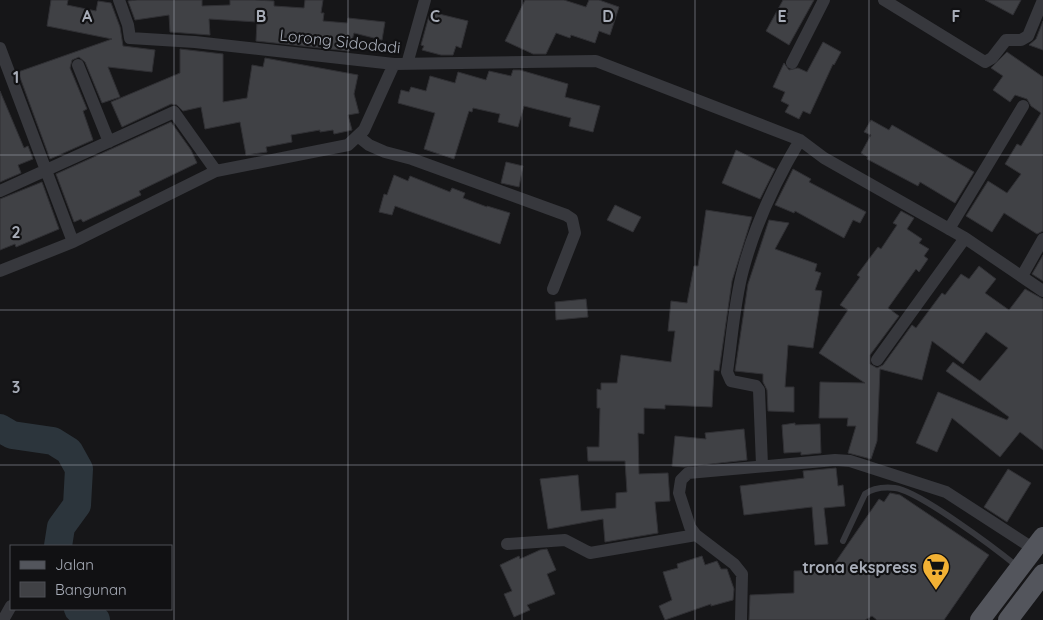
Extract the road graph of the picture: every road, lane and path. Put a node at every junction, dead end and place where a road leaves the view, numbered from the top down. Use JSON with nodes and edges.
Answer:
{"nodes":[{"id":1,"x":119,"y":0,"type":"edge"},
{"id":2,"x":425,"y":0,"type":"edge"},
{"id":3,"x":824,"y":0,"type":"edge"},
{"id":4,"x":884,"y":0,"type":"edge"},
{"id":5,"x":1043,"y":0,"type":"edge"},
{"id":6,"x":0,"y":48,"type":"edge"},
{"id":7,"x":792,"y":63,"type":"dead end"},
{"id":8,"x":400,"y":64,"type":"junction"},
{"id":9,"x":78,"y":65,"type":"dead end"},
{"id":10,"x":1024,"y":106,"type":"dead end"},
{"id":11,"x":359,"y":137,"type":"junction"},
{"id":12,"x":800,"y":140,"type":"junction"},
{"id":13,"x":109,"y":142,"type":"junction"},
{"id":14,"x":46,"y":170,"type":"junction"},
{"id":15,"x":216,"y":171,"type":"junction"},
{"id":16,"x":0,"y":191,"type":"edge"},
{"id":17,"x":949,"y":229,"type":"junction"},
{"id":18,"x":965,"y":238,"type":"junction"},
{"id":19,"x":1043,"y":238,"type":"edge"},
{"id":20,"x":73,"y":242,"type":"junction"},
{"id":21,"x":0,"y":271,"type":"edge"},
{"id":22,"x":1022,"y":276,"type":"junction"},
{"id":23,"x":554,"y":289,"type":"dead end"},
{"id":24,"x":1043,"y":291,"type":"edge"},
{"id":25,"x":877,"y":360,"type":"dead end"},
{"id":26,"x":762,"y":465,"type":"junction"},
{"id":27,"x":696,"y":535,"type":"junction"},
{"id":28,"x":843,"y":541,"type":"dead end"},
{"id":29,"x":1038,"y":543,"type":"edge"},
{"id":30,"x":507,"y":544,"type":"dead end"},
{"id":31,"x":1019,"y":568,"type":"junction"},
{"id":32,"x":1041,"y":580,"type":"edge"},
{"id":33,"x":10,"y":608,"type":"edge"},
{"id":34,"x":3,"y":620,"type":"edge"},
{"id":35,"x":741,"y":620,"type":"edge"},
{"id":36,"x":980,"y":620,"type":"edge"},
{"id":37,"x":1008,"y":620,"type":"edge"}],
"edges":[{"from":1,"to":8,"type":"street","name":"Lorong Sidodadi"},
{"from":2,"to":8,"type":"street"},
{"from":3,"to":7,"type":"street"},
{"from":4,"to":5,"type":"street"},
{"from":6,"to":14,"type":"street"},
{"from":8,"to":11,"type":"street"},
{"from":8,"to":12,"type":"street"},
{"from":9,"to":13,"type":"street"},
{"from":10,"to":17,"type":"street"},
{"from":11,"to":15,"type":"street"},
{"from":11,"to":23,"type":"street"},
{"from":12,"to":17,"type":"street"},
{"from":12,"to":26,"type":"street"},
{"from":13,"to":14,"type":"street"},
{"from":13,"to":15,"type":"street"},
{"from":14,"to":16,"type":"street"},
{"from":14,"to":20,"type":"street"},
{"from":15,"to":20,"type":"street"},
{"from":17,"to":18,"type":"street"},
{"from":18,"to":22,"type":"street"},
{"from":18,"to":25,"type":"street"},
{"from":19,"to":22,"type":"street"},
{"from":20,"to":21,"type":"street"},
{"from":22,"to":24,"type":"street"},
{"from":26,"to":27,"type":"street"},
{"from":26,"to":29,"type":"street"},
{"from":27,"to":30,"type":"street"},
{"from":27,"to":35,"type":"street"},
{"from":28,"to":31,"type":"lane"},
{"from":29,"to":31,"type":"main road"},
{"from":31,"to":36,"type":"main road"},
{"from":32,"to":37,"type":"main road"},
{"from":33,"to":34,"type":"street"}]}
